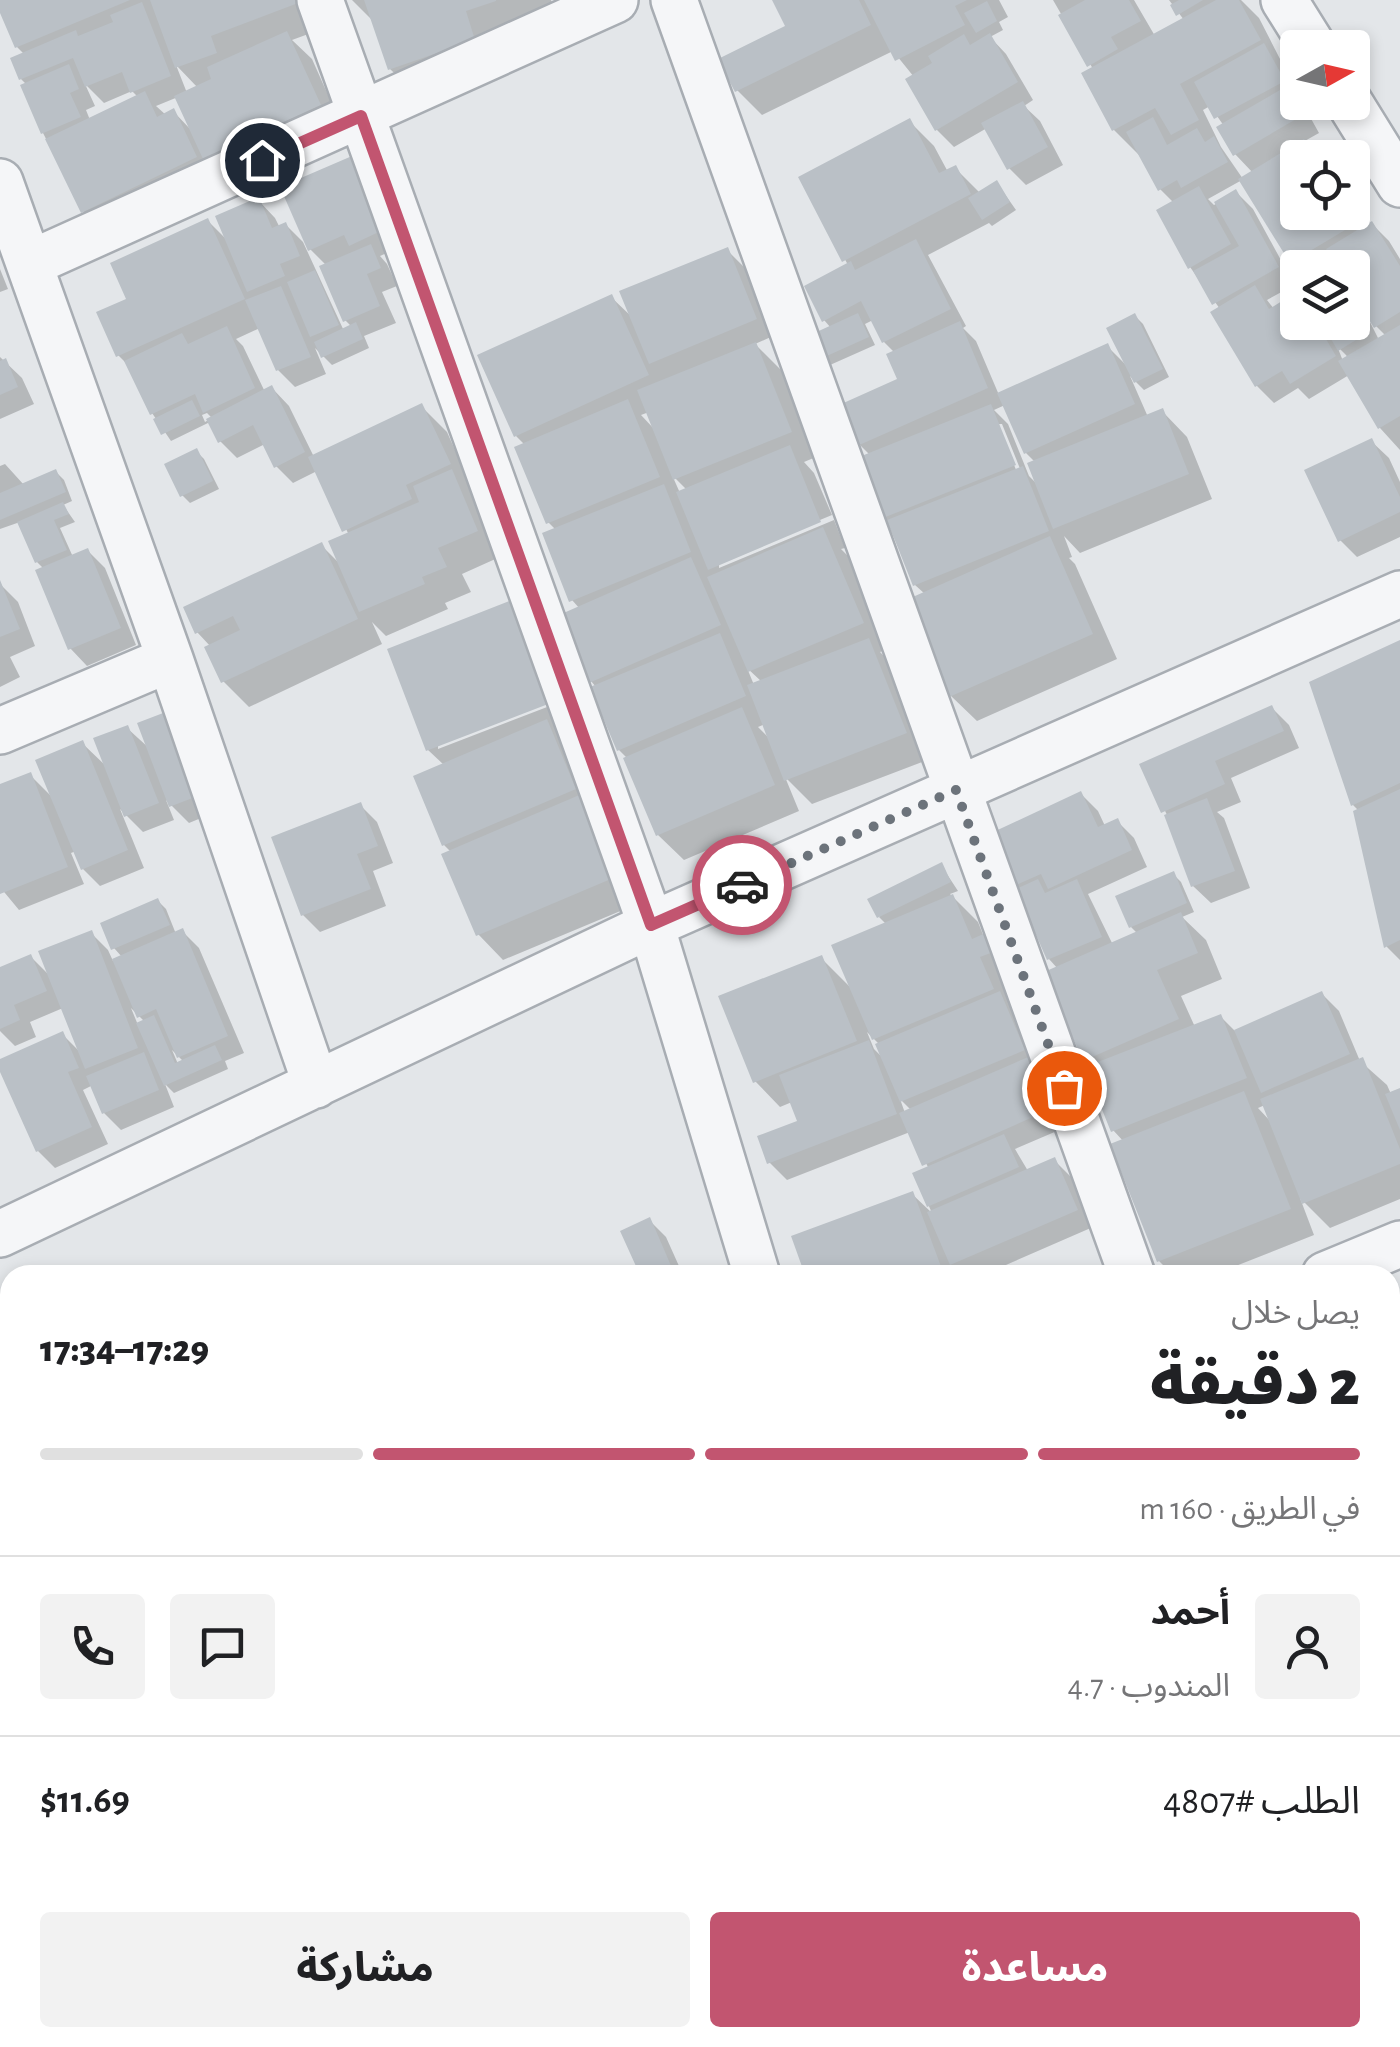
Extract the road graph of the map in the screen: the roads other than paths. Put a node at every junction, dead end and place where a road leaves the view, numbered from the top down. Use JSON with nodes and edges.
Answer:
{"nodes":[{"id":1,"x":320,"y":0,"type":"edge"},
{"id":2,"x":614,"y":0,"type":"edge"},
{"id":3,"x":674,"y":0,"type":"edge"},
{"id":4,"x":1284,"y":0,"type":"edge"},
{"id":5,"x":1303,"y":30,"type":"edge"},
{"id":6,"x":361,"y":116,"type":"junction"},
{"id":7,"x":1360,"y":120,"type":"edge"},
{"id":8,"x":0,"y":182,"type":"edge"},
{"id":9,"x":1400,"y":184,"type":"edge"},
{"id":10,"x":31,"y":263,"type":"junction"},
{"id":11,"x":1400,"y":594,"type":"edge"},
{"id":12,"x":170,"y":658,"type":"junction"},
{"id":13,"x":0,"y":730,"type":"edge"},
{"id":14,"x":956,"y":790,"type":"junction"},
{"id":15,"x":651,"y":925,"type":"junction"},
{"id":16,"x":316,"y":1085,"type":"junction"},
{"id":17,"x":0,"y":1234,"type":"edge"},
{"id":18,"x":1400,"y":1244,"type":"edge"},
{"id":19,"x":754,"y":1265,"type":"edge"},
{"id":20,"x":1128,"y":1265,"type":"edge"},
{"id":21,"x":1349,"y":1265,"type":"edge"}],
"edges":[{"from":1,"to":6,"type":"street"},
{"from":2,"to":6,"type":"street"},
{"from":3,"to":14,"type":"street"},
{"from":4,"to":5,"type":"street"},
{"from":6,"to":10,"type":"street"},
{"from":6,"to":15,"type":"street"},
{"from":7,"to":9,"type":"street"},
{"from":8,"to":10,"type":"street"},
{"from":10,"to":12,"type":"street"},
{"from":11,"to":14,"type":"street"},
{"from":12,"to":13,"type":"street"},
{"from":12,"to":16,"type":"street"},
{"from":14,"to":15,"type":"street"},
{"from":14,"to":20,"type":"street"},
{"from":15,"to":16,"type":"street"},
{"from":15,"to":19,"type":"street"},
{"from":16,"to":17,"type":"street"},
{"from":18,"to":21,"type":"street"}]}
